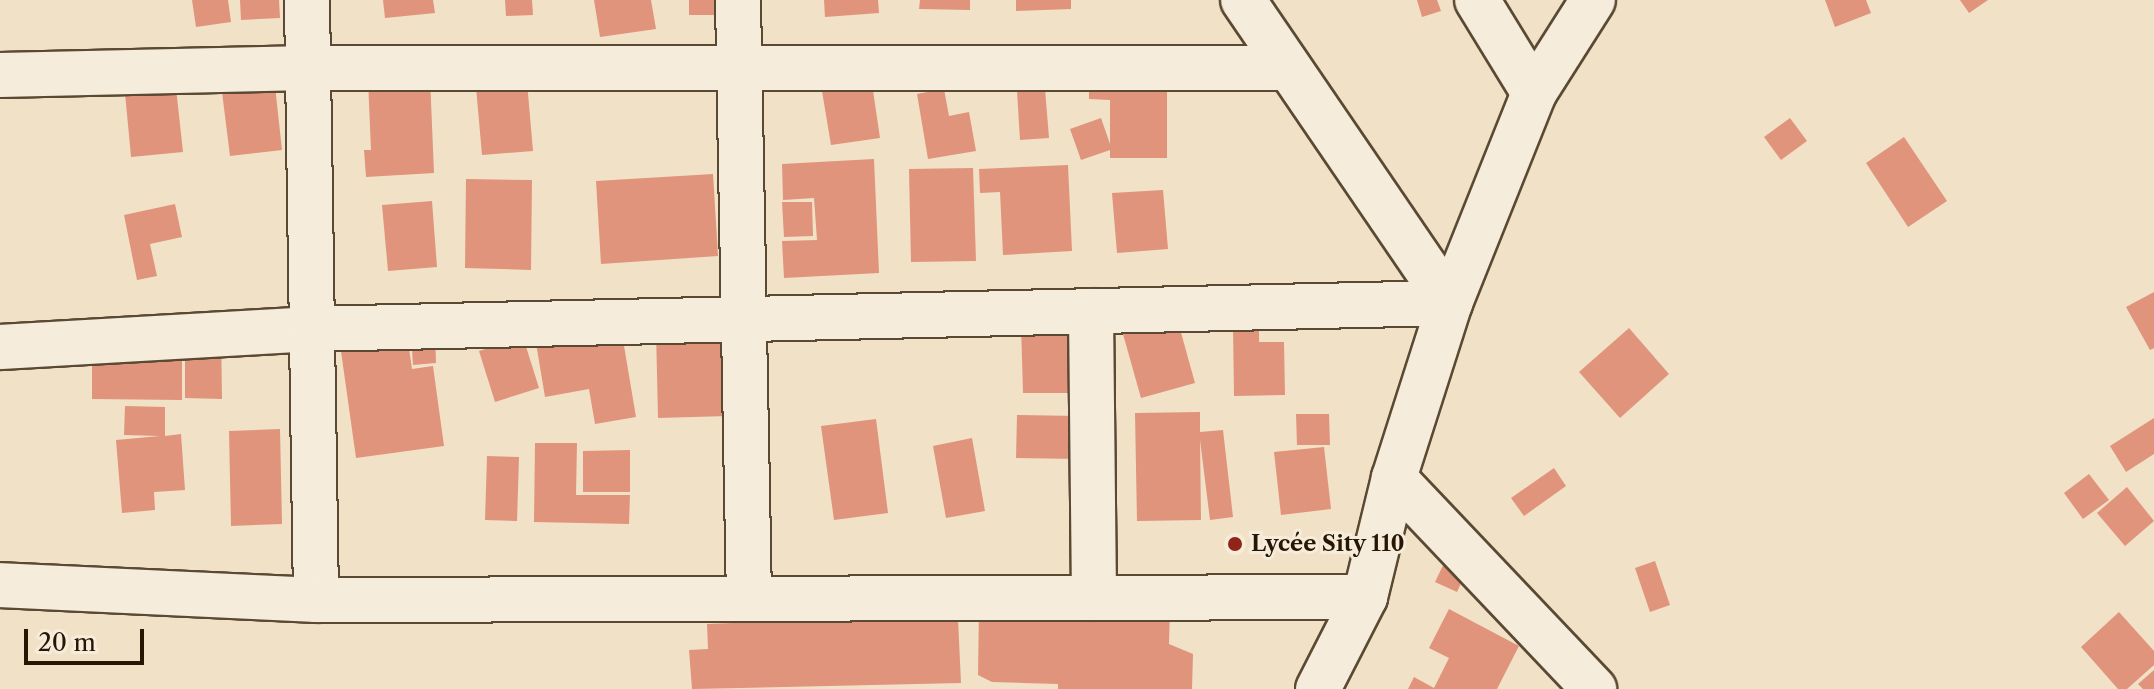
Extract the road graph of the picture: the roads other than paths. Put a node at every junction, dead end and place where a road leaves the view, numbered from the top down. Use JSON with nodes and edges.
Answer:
{"nodes":[{"id":1,"x":307,"y":0,"type":"edge"},
{"id":2,"x":738,"y":0,"type":"edge"},
{"id":3,"x":1243,"y":0,"type":"edge"},
{"id":4,"x":1477,"y":0,"type":"edge"},
{"id":5,"x":1593,"y":0,"type":"edge"},
{"id":6,"x":308,"y":68,"type":"junction"},
{"id":7,"x":739,"y":68,"type":"junction"},
{"id":8,"x":1289,"y":68,"type":"junction"},
{"id":9,"x":0,"y":75,"type":"edge"},
{"id":10,"x":1534,"y":93,"type":"junction"},
{"id":11,"x":1450,"y":303,"type":"junction"},
{"id":12,"x":1091,"y":311,"type":"junction"},
{"id":13,"x":744,"y":319,"type":"junction"},
{"id":14,"x":312,"y":329,"type":"junction"},
{"id":15,"x":0,"y":347,"type":"edge"},
{"id":16,"x":1394,"y":478,"type":"junction"},
{"id":17,"x":0,"y":585,"type":"edge"},
{"id":18,"x":1365,"y":597,"type":"junction"},
{"id":19,"x":1094,"y":598,"type":"junction"},
{"id":20,"x":749,"y":599,"type":"junction"},
{"id":21,"x":316,"y":600,"type":"junction"},
{"id":22,"x":1318,"y":689,"type":"edge"},
{"id":23,"x":1594,"y":689,"type":"edge"}],
"edges":[{"from":1,"to":6,"type":"street"},
{"from":2,"to":7,"type":"street"},
{"from":3,"to":8,"type":"street"},
{"from":4,"to":10,"type":"street"},
{"from":5,"to":10,"type":"street"},
{"from":6,"to":7,"type":"street"},
{"from":6,"to":9,"type":"street"},
{"from":6,"to":14,"type":"street"},
{"from":7,"to":8,"type":"street"},
{"from":7,"to":13,"type":"street"},
{"from":8,"to":11,"type":"street"},
{"from":10,"to":11,"type":"street"},
{"from":11,"to":12,"type":"street"},
{"from":11,"to":16,"type":"street"},
{"from":12,"to":13,"type":"street"},
{"from":12,"to":19,"type":"street"},
{"from":13,"to":14,"type":"street"},
{"from":13,"to":20,"type":"street"},
{"from":14,"to":15,"type":"street"},
{"from":14,"to":21,"type":"street"},
{"from":16,"to":18,"type":"street"},
{"from":16,"to":23,"type":"street"},
{"from":17,"to":21,"type":"street"},
{"from":18,"to":19,"type":"street"},
{"from":18,"to":22,"type":"street"},
{"from":19,"to":20,"type":"street"},
{"from":20,"to":21,"type":"street"}]}
